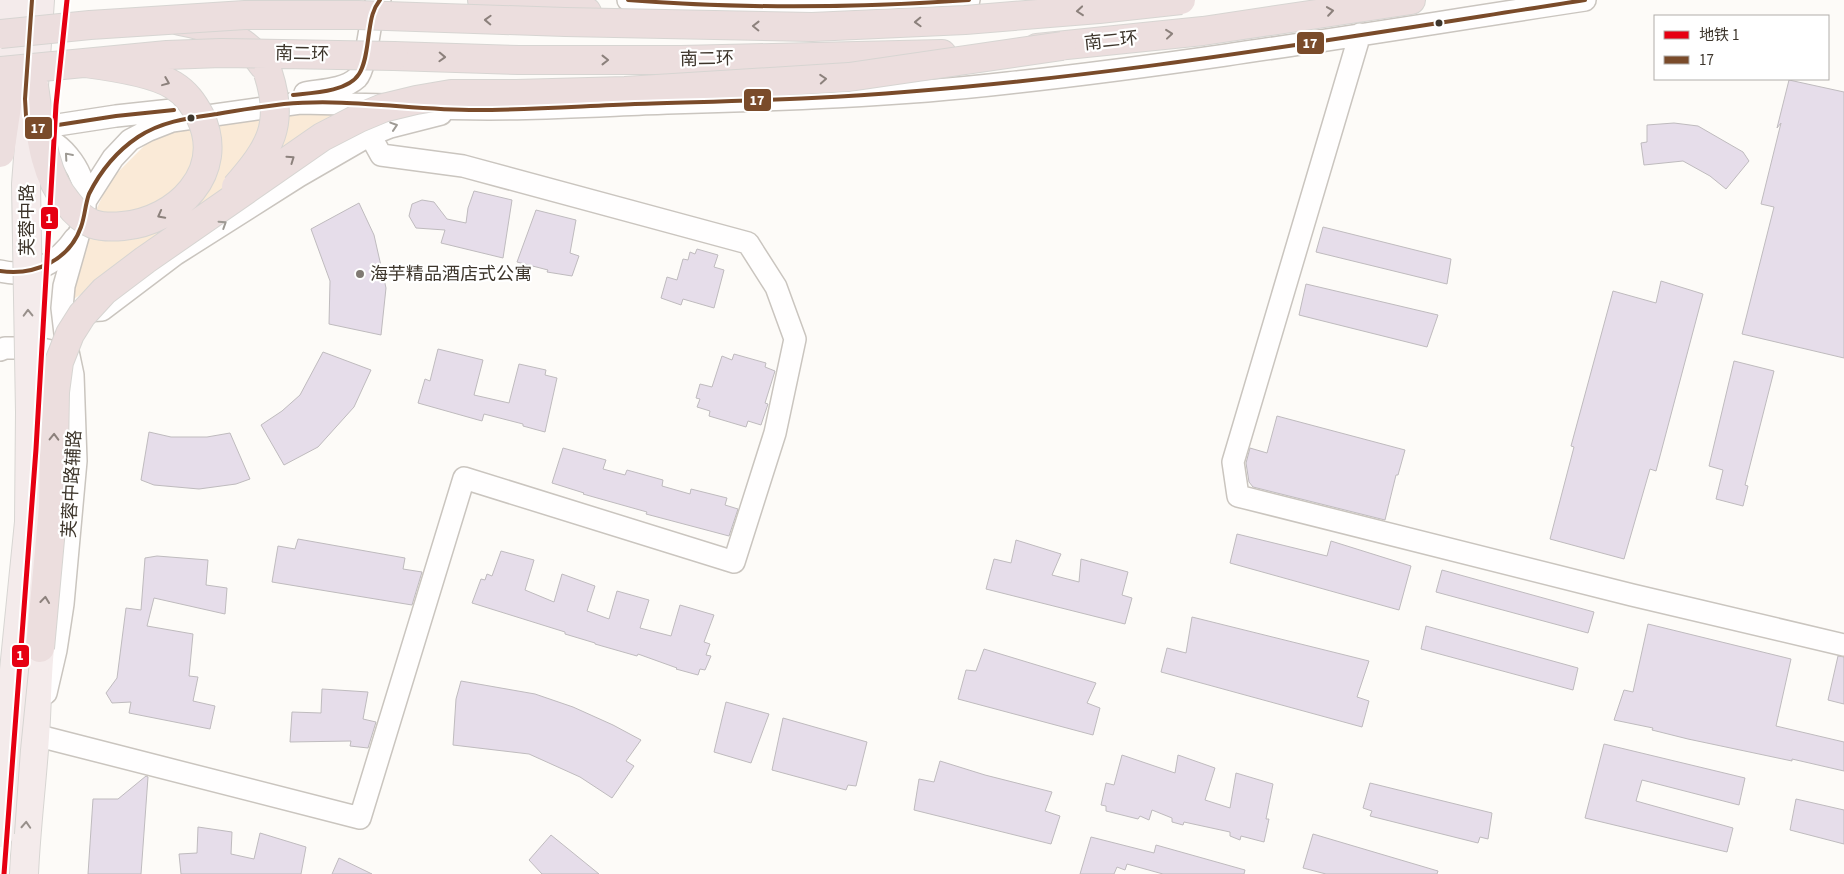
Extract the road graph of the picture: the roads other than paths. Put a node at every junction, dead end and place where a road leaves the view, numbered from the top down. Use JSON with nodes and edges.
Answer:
{"nodes":[{"id":1,"x":14,"y":0,"type":"edge"},
{"id":2,"x":22,"y":0,"type":"edge"},
{"id":3,"x":32,"y":0,"type":"edge"},
{"id":4,"x":40,"y":0,"type":"edge"},
{"id":5,"x":380,"y":0,"type":"edge"},
{"id":6,"x":482,"y":0,"type":"edge"},
{"id":7,"x":628,"y":0,"type":"edge"},
{"id":8,"x":969,"y":0,"type":"edge"},
{"id":9,"x":1181,"y":0,"type":"edge"},
{"id":10,"x":1411,"y":0,"type":"edge"},
{"id":11,"x":1585,"y":0,"type":"edge"},
{"id":12,"x":176,"y":20,"type":"junction"},
{"id":13,"x":692,"y":24,"type":"junction"},
{"id":14,"x":0,"y":34,"type":"edge"},
{"id":15,"x":1360,"y":34,"type":"junction"},
{"id":16,"x":1062,"y":46,"type":"junction"},
{"id":17,"x":85,"y":63,"type":"junction"},
{"id":18,"x":17,"y":88,"type":"edge"},
{"id":19,"x":470,"y":110,"type":"junction"},
{"id":20,"x":0,"y":130,"type":"edge"},
{"id":21,"x":34,"y":132,"type":"junction"},
{"id":22,"x":370,"y":135,"type":"junction"},
{"id":23,"x":0,"y":153,"type":"edge"},
{"id":24,"x":86,"y":200,"type":"junction"},
{"id":25,"x":207,"y":217,"type":"junction"},
{"id":26,"x":79,"y":233,"type":"junction"},
{"id":27,"x":0,"y":272,"type":"edge"},
{"id":28,"x":62,"y":308,"type":"junction"},
{"id":29,"x":0,"y":350,"type":"edge"},
{"id":30,"x":73,"y":375,"type":"junction"},
{"id":31,"x":0,"y":637,"type":"edge"},
{"id":32,"x":1844,"y":645,"type":"edge"},
{"id":33,"x":40,"y":648,"type":"joint"},
{"id":34,"x":35,"y":736,"type":"junction"},
{"id":35,"x":0,"y":833,"type":"edge"},
{"id":36,"x":0,"y":841,"type":"edge"},
{"id":37,"x":24,"y":874,"type":"edge"}],
"edges":[{"from":1,"to":18,"type":"main road","bridge":true},
{"from":2,"to":18,"type":"street","bridge":true},
{"from":3,"to":18,"type":"street","bridge":true},
{"from":4,"to":18,"type":"main road","bridge":true},
{"from":5,"to":21,"type":"street"},
{"from":6,"to":13,"type":"highway","bridge":true},
{"from":7,"to":8,"type":"street"},
{"from":9,"to":13,"type":"highway","name":"南二环","one_way":true,"bridge":true},
{"from":16,"to":10,"type":"highway","name":"南二环","one_way":true},
{"from":11,"to":15,"type":"street"},
{"from":13,"to":12,"type":"highway","name":"南二环","one_way":true,"bridge":true},
{"from":12,"to":14,"type":"highway","name":"南二环","bridge":true},
{"from":12,"to":25,"type":"highway","bridge":true},
{"from":15,"to":19,"type":"street"},
{"from":15,"to":32,"type":"street"},
{"from":17,"to":16,"type":"highway","name":"南二环","one_way":true,"bridge":true},
{"from":25,"to":16,"type":"highway","one_way":true,"bridge":true},
{"from":17,"to":18,"type":"highway","name":"南二环","bridge":true},
{"from":17,"to":18,"type":"highway","one_way":true,"bridge":true},
{"from":18,"to":20,"type":"street"},
{"from":18,"to":21,"type":"street"},
{"from":18,"to":23,"type":"highway","bridge":true},
{"from":18,"to":31,"type":"main road","name":"芙蓉中路","bridge":true},
{"from":35,"to":18,"type":"main road","name":"芙蓉中路","one_way":true,"bridge":true},
{"from":22,"to":19,"type":"street","one_way":true},
{"from":19,"to":24,"type":"street"},
{"from":20,"to":21,"type":"street"},
{"from":24,"to":21,"type":"street","one_way":true},
{"from":28,"to":22,"type":"street","one_way":true},
{"from":22,"to":34,"type":"street"},
{"from":24,"to":26,"type":"street","name":"芙蓉中路辅路"},
{"from":33,"to":25,"type":"highway","one_way":true,"bridge":true},
{"from":26,"to":27,"type":"street"},
{"from":26,"to":28,"type":"street","name":"芙蓉中路辅路"},
{"from":28,"to":30,"type":"street","name":"芙蓉中路辅路"},
{"from":29,"to":30,"type":"street"},
{"from":30,"to":34,"type":"street","name":"芙蓉中路辅路"},
{"from":33,"to":34,"type":"main road"},
{"from":37,"to":34,"type":"main road","one_way":true},
{"from":35,"to":36,"type":"main road","name":"芙蓉中路"}]}
